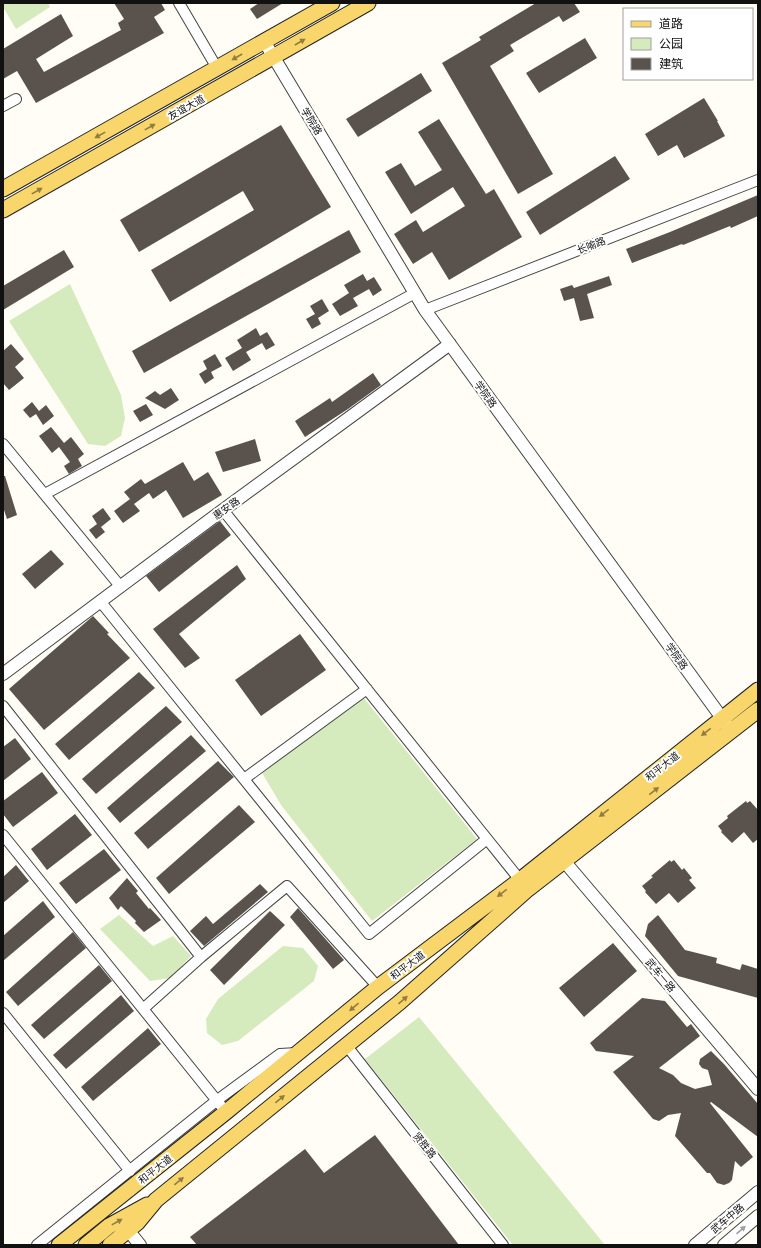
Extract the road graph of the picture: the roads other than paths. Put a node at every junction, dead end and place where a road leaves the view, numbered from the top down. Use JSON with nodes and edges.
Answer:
{"nodes":[{"id":1,"x":179,"y":3,"type":"edge"},
{"id":2,"x":332,"y":3,"type":"edge"},
{"id":3,"x":368,"y":3,"type":"edge"},
{"id":4,"x":264,"y":41,"type":"junction"},
{"id":5,"x":274,"y":57,"type":"junction"},
{"id":6,"x":217,"y":68,"type":"junction"},
{"id":7,"x":16,"y":99,"type":"dead end"},
{"id":8,"x":3,"y":106,"type":"edge"},
{"id":9,"x":758,"y":180,"type":"edge"},
{"id":10,"x":3,"y":189,"type":"edge"},
{"id":11,"x":3,"y":210,"type":"edge"},
{"id":12,"x":415,"y":293,"type":"junction"},
{"id":13,"x":425,"y":310,"type":"junction"},
{"id":14,"x":450,"y":344,"type":"junction"},
{"id":15,"x":3,"y":445,"type":"edge"},
{"id":16,"x":45,"y":494,"type":"junction"},
{"id":17,"x":223,"y":510,"type":"junction"},
{"id":18,"x":120,"y":586,"type":"junction"},
{"id":19,"x":100,"y":601,"type":"junction"},
{"id":20,"x":3,"y":674,"type":"edge"},
{"id":21,"x":367,"y":689,"type":"junction"},
{"id":22,"x":758,"y":690,"type":"edge"},
{"id":23,"x":3,"y":706,"type":"edge"},
{"id":24,"x":758,"y":710,"type":"edge"},
{"id":25,"x":722,"y":718,"type":"junction"},
{"id":26,"x":731,"y":731,"type":"junction"},
{"id":27,"x":244,"y":779,"type":"junction"},
{"id":28,"x":3,"y":835,"type":"edge"},
{"id":29,"x":487,"y":839,"type":"junction"},
{"id":30,"x":564,"y":861,"type":"junction"},
{"id":31,"x":524,"y":885,"type":"junction"},
{"id":32,"x":201,"y":957,"type":"junction"},
{"id":33,"x":378,"y":987,"type":"junction"},
{"id":34,"x":143,"y":1009,"type":"junction"},
{"id":35,"x":3,"y":1013,"type":"edge"},
{"id":36,"x":346,"y":1045,"type":"junction"},
{"id":37,"x":298,"y":1053,"type":"junction"},
{"id":38,"x":758,"y":1089,"type":"edge"},
{"id":39,"x":216,"y":1100,"type":"junction"},
{"id":40,"x":226,"y":1112,"type":"junction"},
{"id":41,"x":130,"y":1171,"type":"junction"},
{"id":42,"x":758,"y":1192,"type":"edge"},
{"id":43,"x":156,"y":1200,"type":"junction"},
{"id":44,"x":758,"y":1216,"type":"edge"},
{"id":45,"x":128,"y":1230,"type":"junction"},
{"id":46,"x":38,"y":1245,"type":"edge"},
{"id":47,"x":59,"y":1245,"type":"edge"},
{"id":48,"x":86,"y":1245,"type":"edge"},
{"id":49,"x":110,"y":1245,"type":"edge"},
{"id":50,"x":140,"y":1245,"type":"edge"},
{"id":51,"x":503,"y":1245,"type":"edge"},
{"id":52,"x":695,"y":1245,"type":"edge"},
{"id":53,"x":724,"y":1245,"type":"edge"}],
"edges":[{"from":1,"to":6,"type":"street"},
{"from":2,"to":4,"type":"main road","name":"友谊大道"},
{"from":5,"to":3,"type":"main road","name":"友谊大道","one_way":true},
{"from":4,"to":5,"type":"street","name":"学院路"},
{"from":4,"to":6,"type":"main road","name":"友谊大道","one_way":true},
{"from":11,"to":5,"type":"main road","name":"友谊大道","one_way":true},
{"from":5,"to":12,"type":"street","name":"学院路"},
{"from":6,"to":10,"type":"main road","name":"友谊大道","one_way":true},
{"from":7,"to":8,"type":"street"},
{"from":9,"to":13,"type":"street","name":"长喻路"},
{"from":12,"to":13,"type":"street","name":"学院路"},
{"from":12,"to":16,"type":"street"},
{"from":13,"to":14,"type":"street","name":"学院路"},
{"from":14,"to":17,"type":"street","name":"惠安路"},
{"from":14,"to":25,"type":"street","name":"学院路"},
{"from":15,"to":16,"type":"street"},
{"from":16,"to":18,"type":"street"},
{"from":17,"to":18,"type":"street","name":"惠安路"},
{"from":17,"to":21,"type":"street"},
{"from":18,"to":19,"type":"street","name":"惠安路"},
{"from":19,"to":20,"type":"street","name":"惠安路"},
{"from":19,"to":27,"type":"street"},
{"from":21,"to":27,"type":"street"},
{"from":21,"to":29,"type":"street"},
{"from":22,"to":25,"type":"main road","name":"和平大道"},
{"from":23,"to":32,"type":"street"},
{"from":24,"to":26,"type":"main road","name":"和平大道"},
{"from":25,"to":26,"type":"street","name":"学院路"},
{"from":25,"to":31,"type":"main road","name":"和平大道","one_way":true},
{"from":30,"to":26,"type":"main road","name":"和平大道","one_way":true},
{"from":27,"to":29,"type":"street"},
{"from":28,"to":34,"type":"street"},
{"from":29,"to":31,"type":"street"},
{"from":30,"to":31,"type":"main road","name":"和平大道"},
{"from":30,"to":38,"type":"street","name":"武车一路"},
{"from":31,"to":33,"type":"main road","name":"和平大道","one_way":true},
{"from":36,"to":31,"type":"main road","name":"和平大道","one_way":true},
{"from":32,"to":33,"type":"street"},
{"from":32,"to":34,"type":"street"},
{"from":33,"to":37,"type":"main road","name":"和平大道","one_way":true},
{"from":34,"to":39,"type":"street"},
{"from":35,"to":41,"type":"street"},
{"from":43,"to":36,"type":"main road","name":"和平大道","one_way":true},
{"from":36,"to":51,"type":"street","name":"贤胜路"},
{"from":37,"to":39,"type":"street"},
{"from":37,"to":40,"type":"main road","name":"和平大道"},
{"from":39,"to":40,"type":"street"},
{"from":39,"to":41,"type":"street"},
{"from":40,"to":47,"type":"main road","name":"和平大道"},
{"from":41,"to":46,"type":"street"},
{"from":42,"to":52,"type":"street","name":"武车中路"},
{"from":43,"to":45,"type":"main road","name":"和平大道"},
{"from":48,"to":43,"type":"main road","one_way":true},
{"from":53,"to":44,"type":"street","name":"武车中路","one_way":true},
{"from":45,"to":49,"type":"main road","name":"和平大道"},
{"from":45,"to":50,"type":"street"}]}
